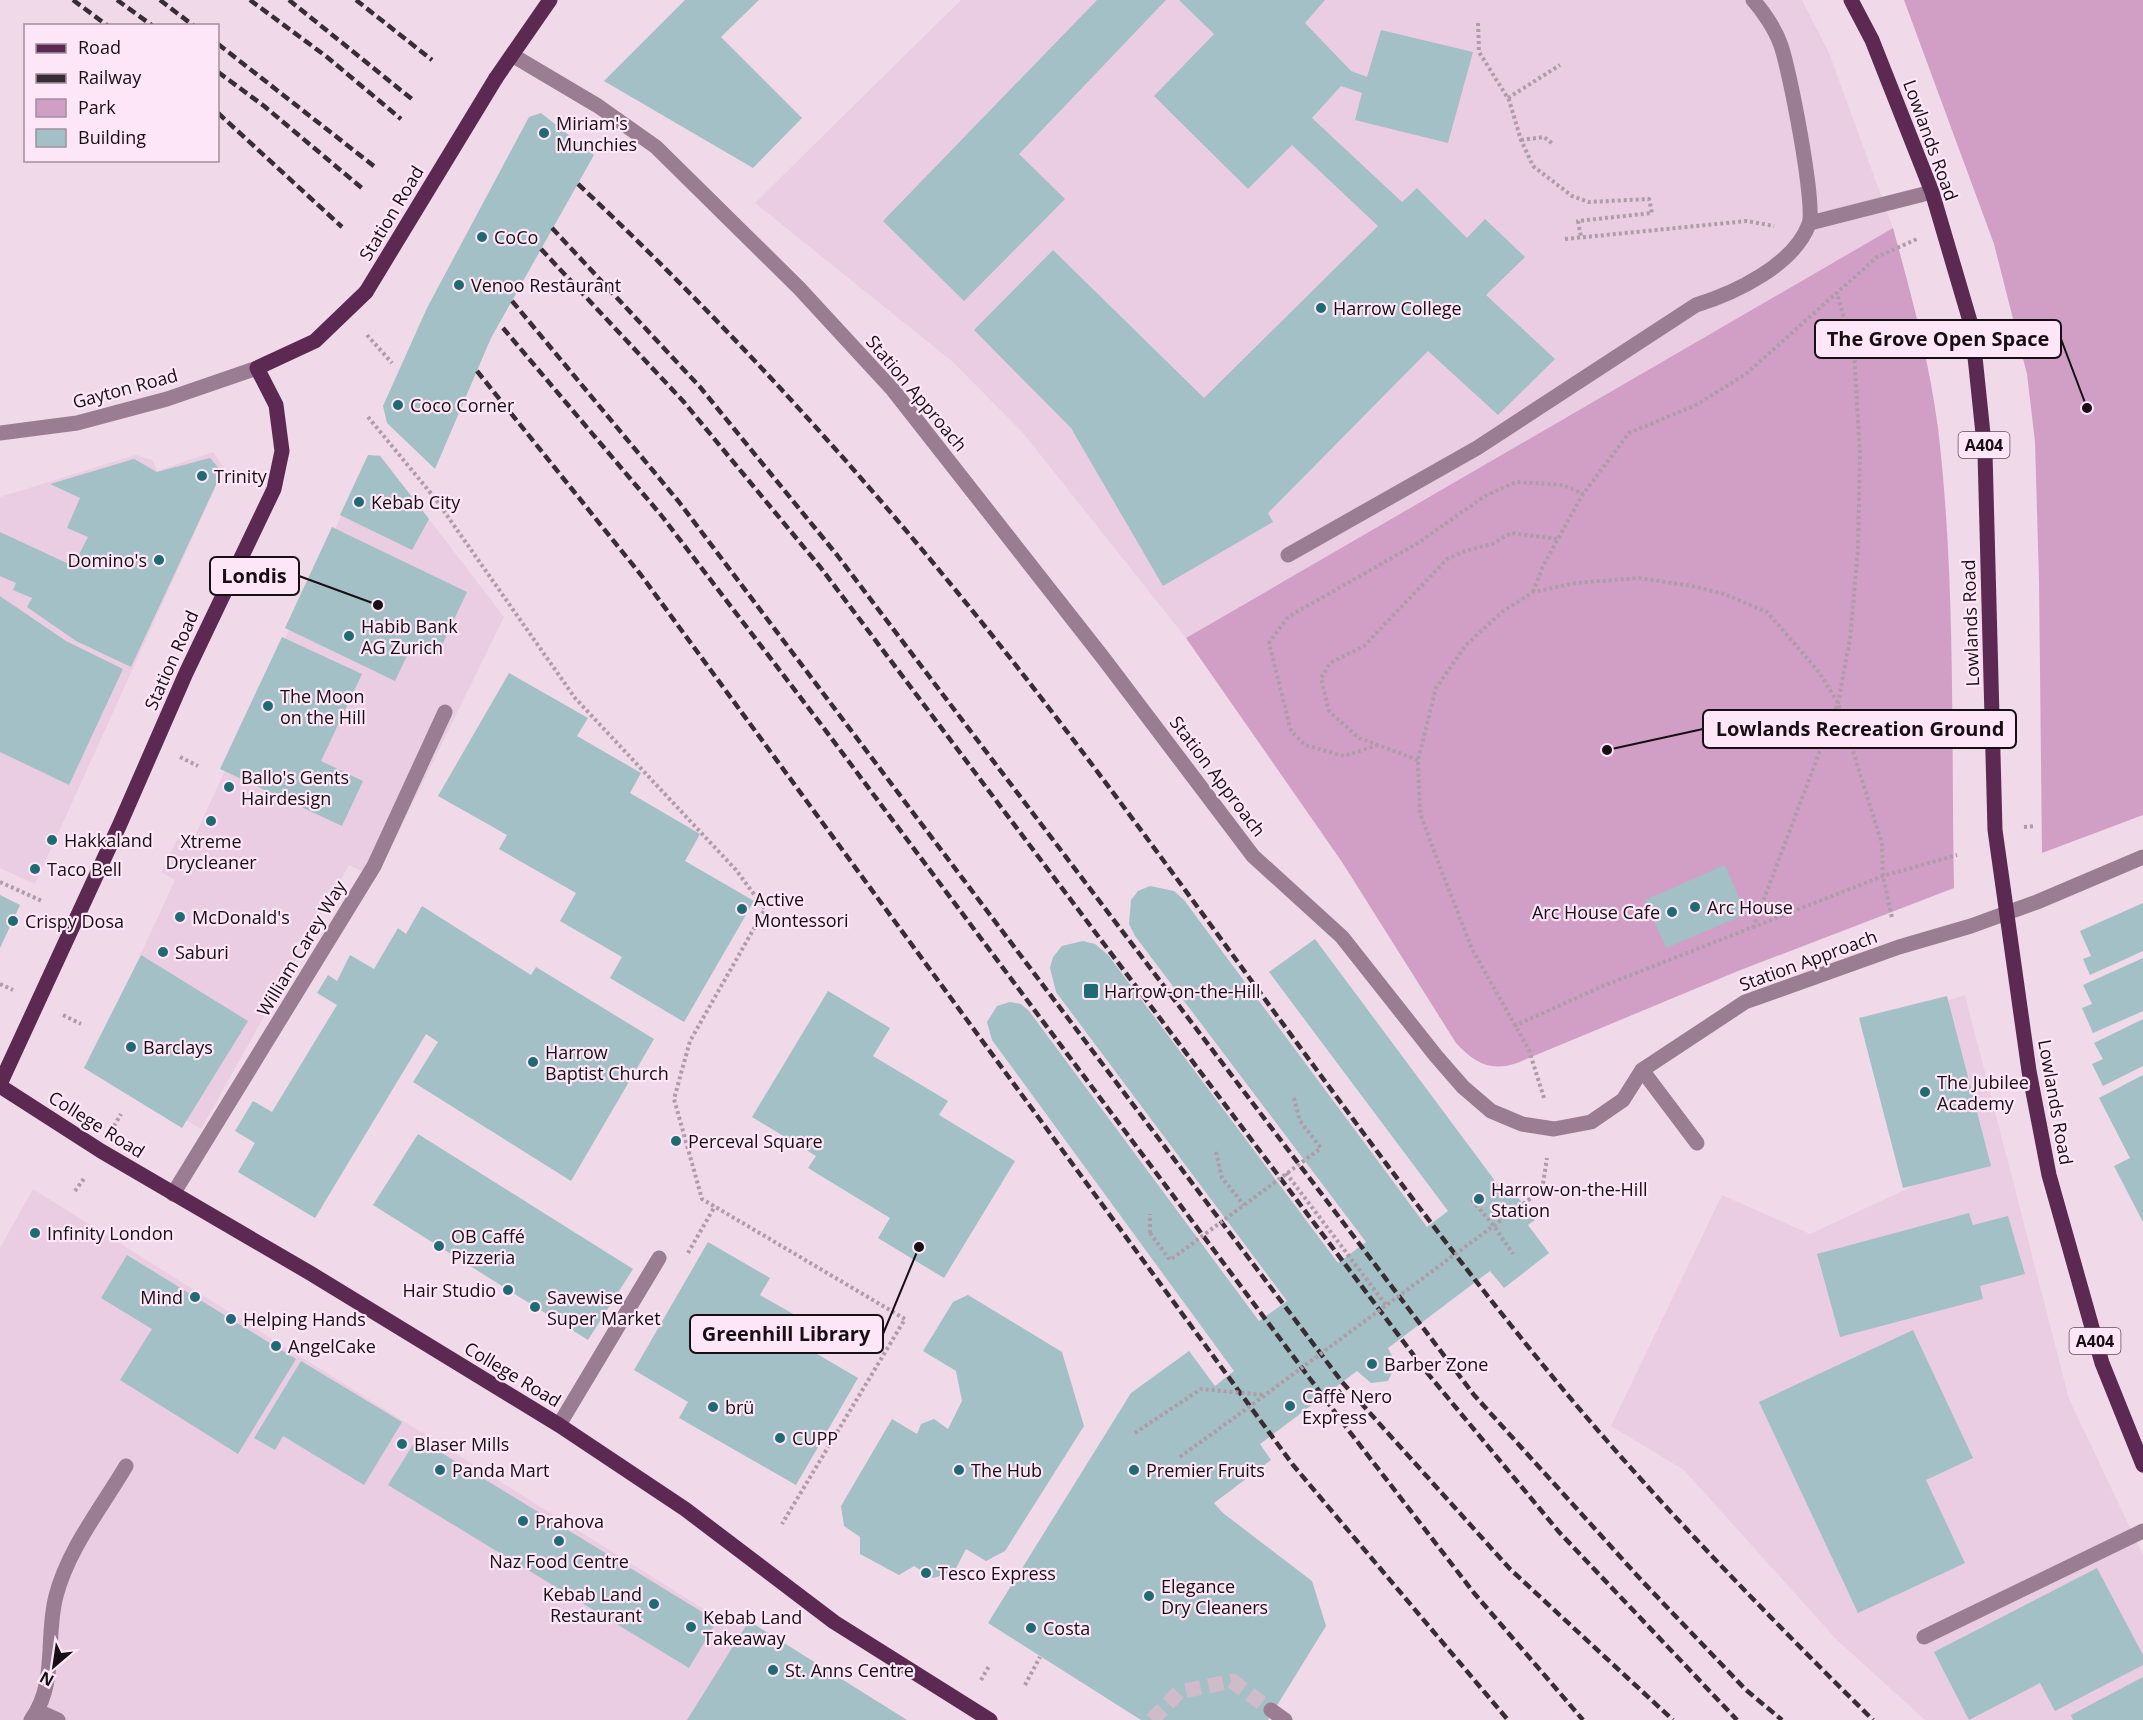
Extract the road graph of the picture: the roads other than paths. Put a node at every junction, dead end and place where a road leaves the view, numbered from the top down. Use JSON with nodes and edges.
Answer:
{"nodes":[{"id":1,"x":550,"y":0,"type":"edge"},
{"id":2,"x":1753,"y":0,"type":"edge"},
{"id":3,"x":1851,"y":0,"type":"edge"},
{"id":4,"x":512,"y":55,"type":"junction"},
{"id":5,"x":1932,"y":192,"type":"junction"},
{"id":6,"x":1809,"y":223,"type":"junction"},
{"id":7,"x":257,"y":368,"type":"junction"},
{"id":8,"x":0,"y":433,"type":"edge"},
{"id":9,"x":1288,"y":555,"type":"dead end"},
{"id":10,"x":445,"y":712,"type":"dead end"},
{"id":11,"x":2143,"y":857,"type":"edge"},
{"id":12,"x":2009,"y":912,"type":"junction"},
{"id":13,"x":1642,"y":1070,"type":"junction"},
{"id":14,"x":0,"y":1085,"type":"edge"},
{"id":15,"x":1697,"y":1143,"type":"dead end"},
{"id":16,"x":173,"y":1194,"type":"junction"},
{"id":17,"x":659,"y":1258,"type":"dead end"},
{"id":18,"x":559,"y":1425,"type":"junction"},
{"id":19,"x":2143,"y":1465,"type":"edge"},
{"id":20,"x":126,"y":1467,"type":"dead end"},
{"id":21,"x":2143,"y":1531,"type":"edge"},
{"id":22,"x":1924,"y":1637,"type":"dead end"},
{"id":23,"x":1271,"y":1710,"type":"tunnel mouth"},
{"id":24,"x":34,"y":1715,"type":"edge"},
{"id":25,"x":58,"y":1720,"type":"edge"},
{"id":26,"x":990,"y":1720,"type":"edge"},
{"id":27,"x":1285,"y":1720,"type":"edge"}],
"edges":[{"from":1,"to":4,"type":"main road","name":"Station Road"},
{"from":2,"to":6,"type":"street"},
{"from":3,"to":5,"type":"main road","name":"Lowlands Road","number":"A404"},
{"from":4,"to":7,"type":"main road","name":"Station Road","bridge":true},
{"from":4,"to":13,"type":"street","name":"Station Approach"},
{"from":5,"to":6,"type":"street"},
{"from":5,"to":12,"type":"main road","name":"Lowlands Road","number":"A404"},
{"from":6,"to":9,"type":"street"},
{"from":7,"to":8,"type":"street","name":"Gayton Road"},
{"from":7,"to":14,"type":"main road","name":"Station Road"},
{"from":10,"to":16,"type":"street","name":"William Carey Way"},
{"from":11,"to":12,"type":"street","name":"Station Approach"},
{"from":12,"to":13,"type":"street","name":"Station Approach"},
{"from":12,"to":19,"type":"main road","name":"Lowlands Road","number":"A404"},
{"from":13,"to":15,"type":"street"},
{"from":14,"to":16,"type":"main road","name":"College Road"},
{"from":16,"to":18,"type":"main road","name":"College Road"},
{"from":17,"to":18,"type":"street"},
{"from":18,"to":26,"type":"main road","name":"College Road"},
{"from":20,"to":24,"type":"street"},
{"from":21,"to":22,"type":"street"},
{"from":23,"to":27,"type":"street"},
{"from":24,"to":25,"type":"street"}]}
